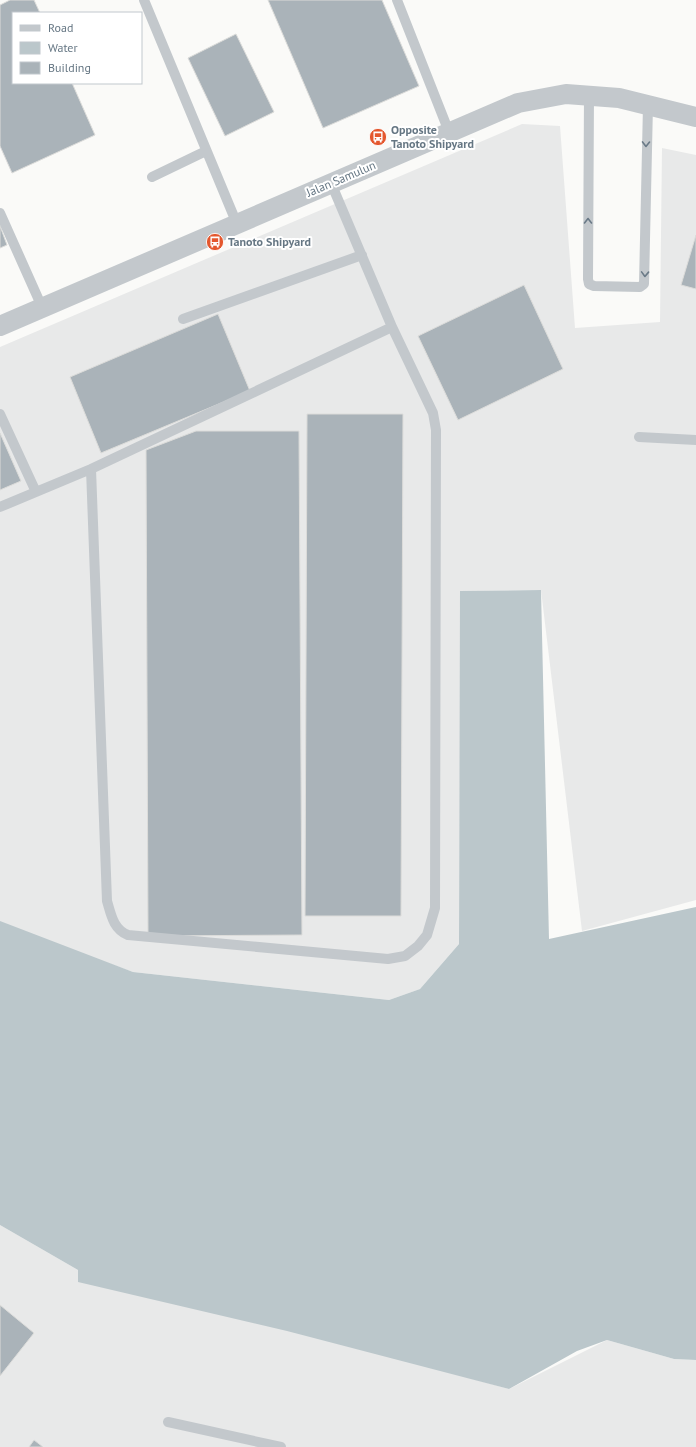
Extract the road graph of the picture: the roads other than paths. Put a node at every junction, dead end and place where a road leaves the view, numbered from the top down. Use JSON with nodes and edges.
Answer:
{"nodes":[{"id":1,"x":144,"y":0,"type":"edge"},
{"id":2,"x":397,"y":0,"type":"edge"},
{"id":3,"x":589,"y":95,"type":"junction"},
{"id":4,"x":648,"y":105,"type":"junction"},
{"id":5,"x":695,"y":115,"type":"edge"},
{"id":6,"x":449,"y":132,"type":"junction"},
{"id":7,"x":206,"y":150,"type":"junction"},
{"id":8,"x":152,"y":177,"type":"dead end"},
{"id":9,"x":331,"y":183,"type":"junction"},
{"id":10,"x":0,"y":213,"type":"edge"},
{"id":11,"x":236,"y":224,"type":"junction"},
{"id":12,"x":362,"y":255,"type":"junction"},
{"id":13,"x":42,"y":307,"type":"junction"},
{"id":14,"x":183,"y":319,"type":"dead end"},
{"id":15,"x":0,"y":326,"type":"edge"},
{"id":16,"x":392,"y":327,"type":"junction"},
{"id":17,"x":0,"y":414,"type":"edge"},
{"id":18,"x":639,"y":437,"type":"dead end"},
{"id":19,"x":696,"y":440,"type":"edge"},
{"id":20,"x":91,"y":469,"type":"junction"},
{"id":21,"x":36,"y":492,"type":"junction"},
{"id":22,"x":0,"y":507,"type":"edge"},
{"id":23,"x":168,"y":1422,"type":"dead end"},
{"id":24,"x":281,"y":1447,"type":"edge"}],
"edges":[{"from":1,"to":7,"type":"lane"},
{"from":2,"to":6,"type":"lane"},
{"from":3,"to":4,"type":"street","name":"Jalan Samulun"},
{"from":4,"to":3,"type":"lane","one_way":true},
{"from":3,"to":6,"type":"street","name":"Jalan Samulun"},
{"from":4,"to":5,"type":"street","name":"Jalan Samulun"},
{"from":6,"to":9,"type":"street","name":"Jalan Samulun"},
{"from":7,"to":8,"type":"lane"},
{"from":7,"to":11,"type":"lane"},
{"from":9,"to":11,"type":"street","name":"Jalan Samulun"},
{"from":9,"to":12,"type":"lane"},
{"from":10,"to":13,"type":"lane"},
{"from":11,"to":13,"type":"street","name":"Jalan Samulun"},
{"from":12,"to":14,"type":"lane"},
{"from":12,"to":16,"type":"lane"},
{"from":13,"to":15,"type":"street","name":"Jalan Samulun"},
{"from":16,"to":20,"type":"lane"},
{"from":16,"to":20,"type":"lane"},
{"from":17,"to":21,"type":"lane"},
{"from":18,"to":19,"type":"lane"},
{"from":20,"to":21,"type":"lane"},
{"from":21,"to":22,"type":"lane"},
{"from":23,"to":24,"type":"lane"}]}
